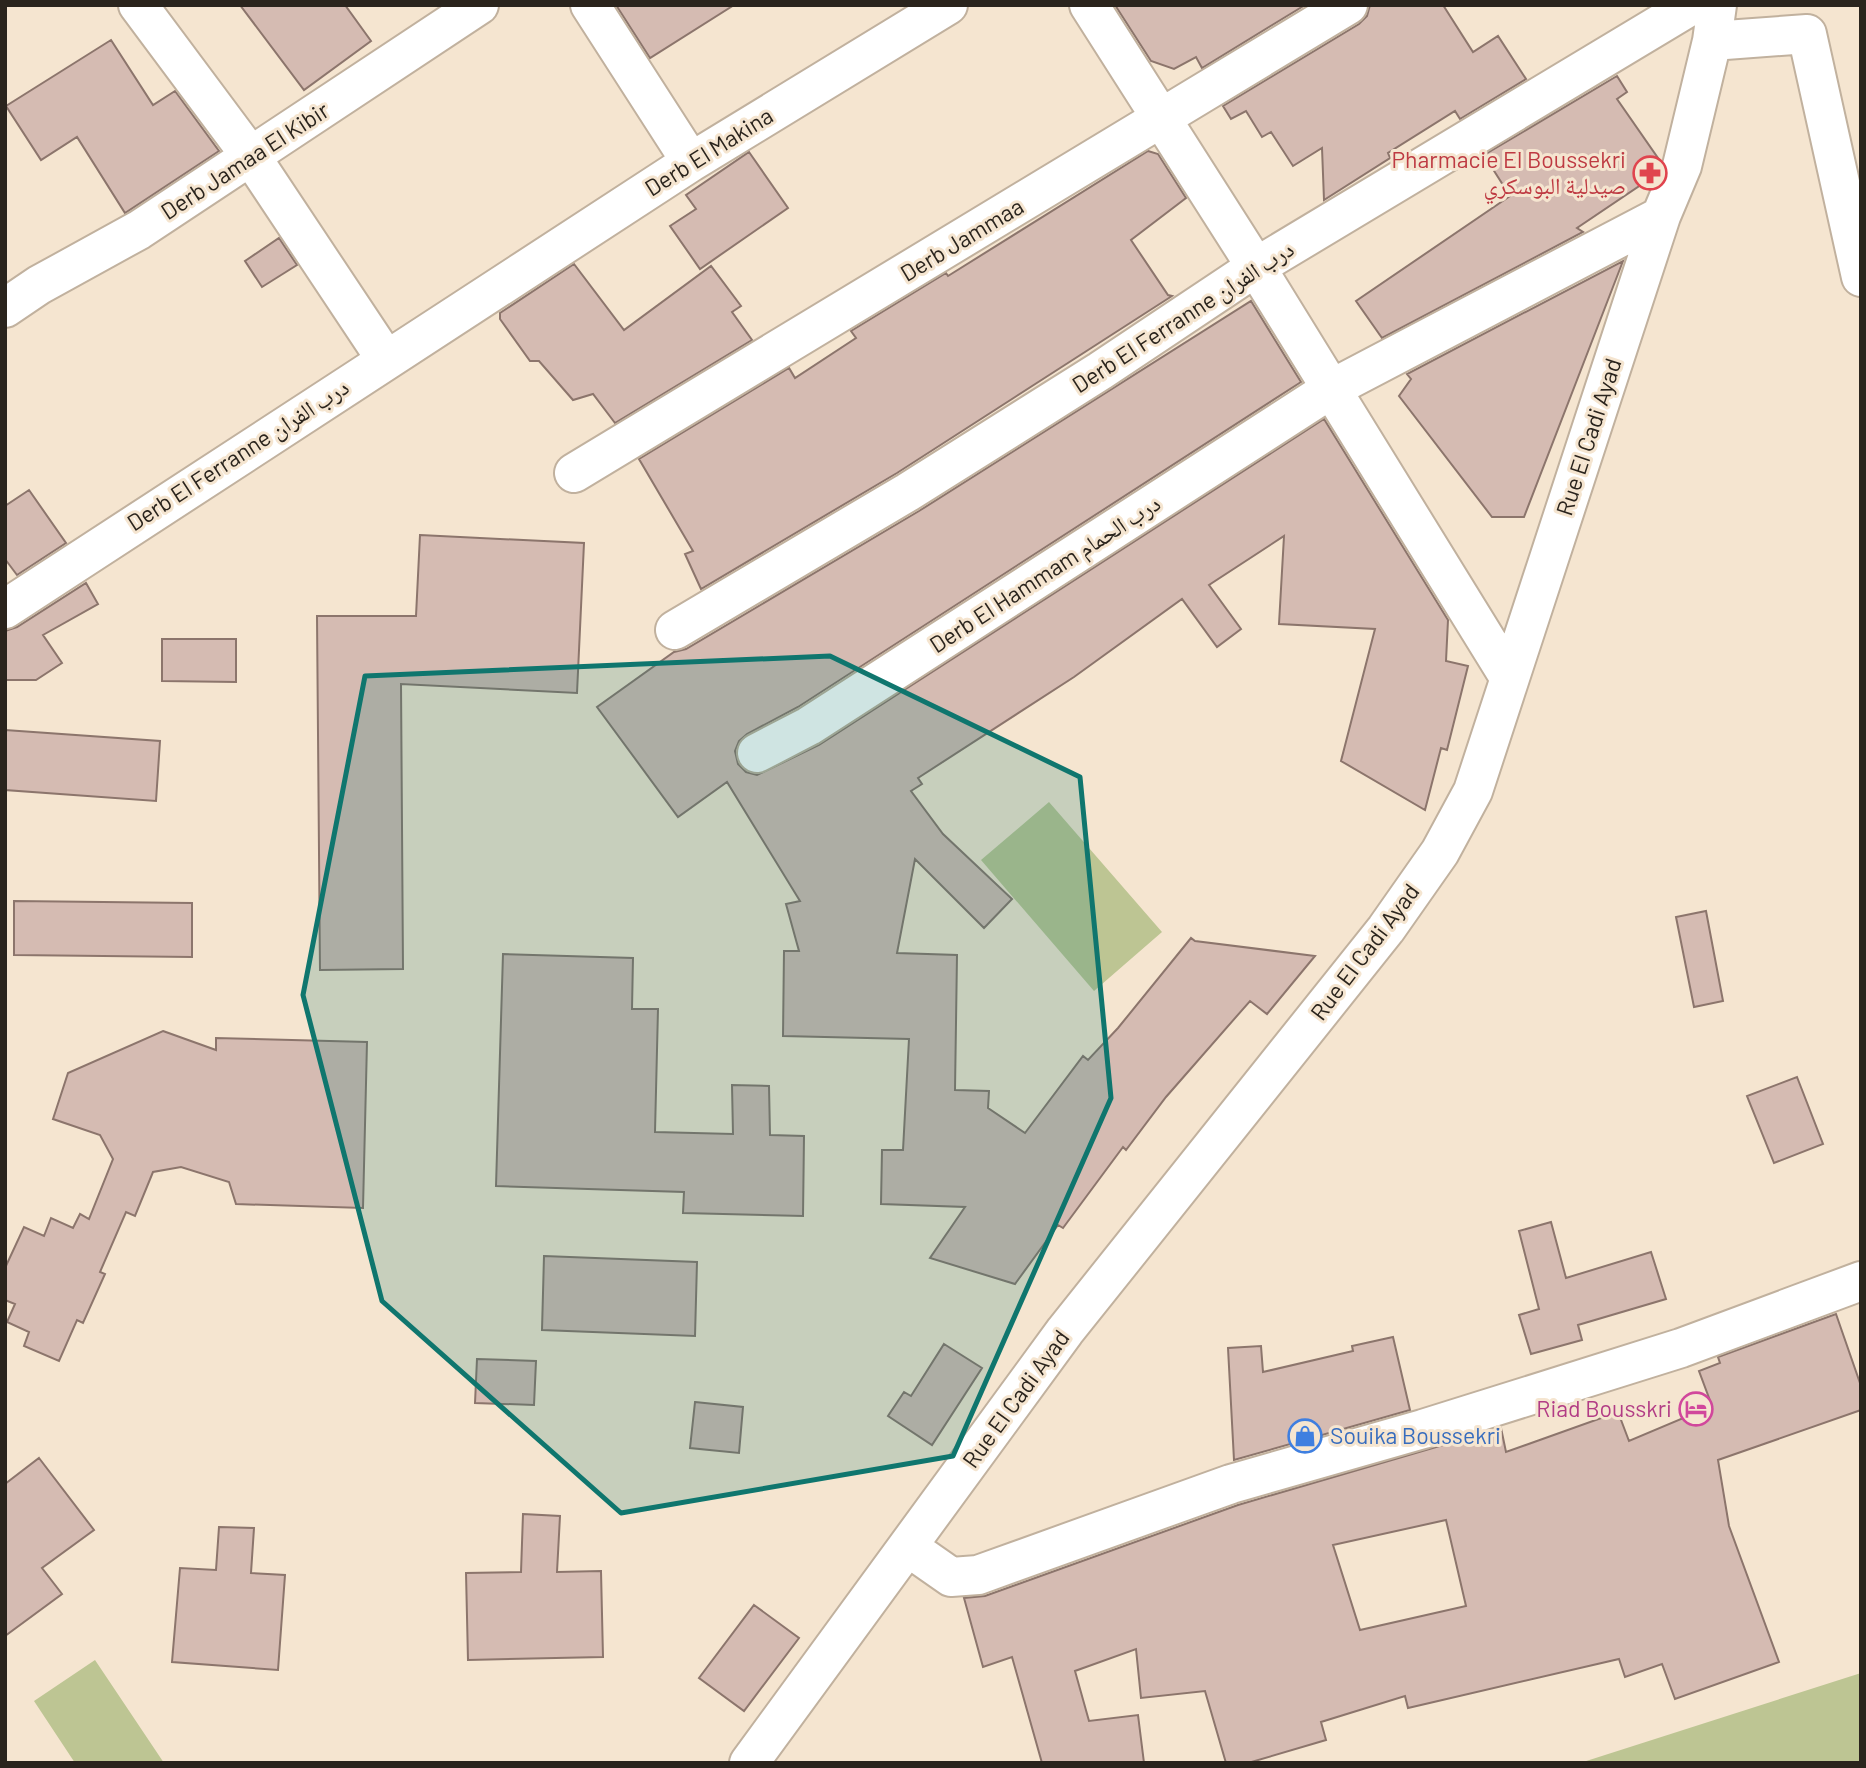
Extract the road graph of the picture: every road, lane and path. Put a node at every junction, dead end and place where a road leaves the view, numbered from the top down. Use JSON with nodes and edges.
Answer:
{"nodes":[{"id":1,"x":138,"y":5,"type":"edge"},
{"id":2,"x":479,"y":5,"type":"edge"},
{"id":3,"x":590,"y":5,"type":"edge"},
{"id":4,"x":948,"y":5,"type":"edge"},
{"id":5,"x":1089,"y":5,"type":"edge"},
{"id":6,"x":1348,"y":5,"type":"edge"},
{"id":7,"x":1692,"y":5,"type":"edge"},
{"id":8,"x":1715,"y":23,"type":"edge"},
{"id":9,"x":1161,"y":120,"type":"junction"},
{"id":10,"x":251,"y":158,"type":"junction"},
{"id":11,"x":691,"y":162,"type":"junction"},
{"id":12,"x":1661,"y":216,"type":"junction"},
{"id":13,"x":1256,"y":267,"type":"junction"},
{"id":14,"x":1861,"y":277,"type":"edge"},
{"id":15,"x":472,"y":303,"type":"joint"},
{"id":16,"x":5,"y":308,"type":"edge"},
{"id":17,"x":385,"y":358,"type":"junction"},
{"id":18,"x":1331,"y":389,"type":"junction"},
{"id":19,"x":575,"y":473,"type":"dead end"},
{"id":20,"x":5,"y":609,"type":"edge"},
{"id":21,"x":675,"y":630,"type":"dead end"},
{"id":22,"x":1510,"y":677,"type":"junction"},
{"id":23,"x":757,"y":753,"type":"dead end"},
{"id":24,"x":1861,"y":1282,"type":"edge"},
{"id":25,"x":908,"y":1547,"type":"junction"},
{"id":26,"x":749,"y":1763,"type":"edge"}],
"edges":[{"from":1,"to":10,"type":"street"},
{"from":2,"to":10,"type":"street","name":"Derb Jamaa El Kibir"},
{"from":3,"to":11,"type":"street"},
{"from":4,"to":11,"type":"street","name":"Derb El Makina"},
{"from":5,"to":9,"type":"street"},
{"from":6,"to":9,"type":"street","name":"Derb Jammaa"},
{"from":7,"to":13,"type":"street","name":"Derb El Ferranne درب الفران"},
{"from":8,"to":12,"type":"street","name":"Rue El Cadi Ayad"},
{"from":8,"to":14,"type":"street"},
{"from":9,"to":13,"type":"street"},
{"from":9,"to":19,"type":"street","name":"Derb Jammaa"},
{"from":10,"to":16,"type":"street","name":"Derb Jamaa El Kibir"},
{"from":10,"to":17,"type":"street"},
{"from":11,"to":15,"type":"street","name":"Derb El Makina"},
{"from":12,"to":18,"type":"street","name":"Derb El Hammam درب الحمام"},
{"from":12,"to":22,"type":"street","name":"Rue El Cadi Ayad"},
{"from":13,"to":18,"type":"street"},
{"from":13,"to":21,"type":"street","name":"Derb El Ferranne درب الفران"},
{"from":15,"to":17,"type":"street","name":"Derb El Ferranne درب الفران"},
{"from":17,"to":20,"type":"street","name":"Derb El Ferranne درب الفران"},
{"from":18,"to":22,"type":"street"},
{"from":18,"to":23,"type":"street","name":"Derb El Hammam درب الحمام"},
{"from":22,"to":25,"type":"street","name":"Rue El Cadi Ayad"},
{"from":24,"to":25,"type":"street"},
{"from":25,"to":26,"type":"street","name":"Rue El Cadi Ayad"}]}
